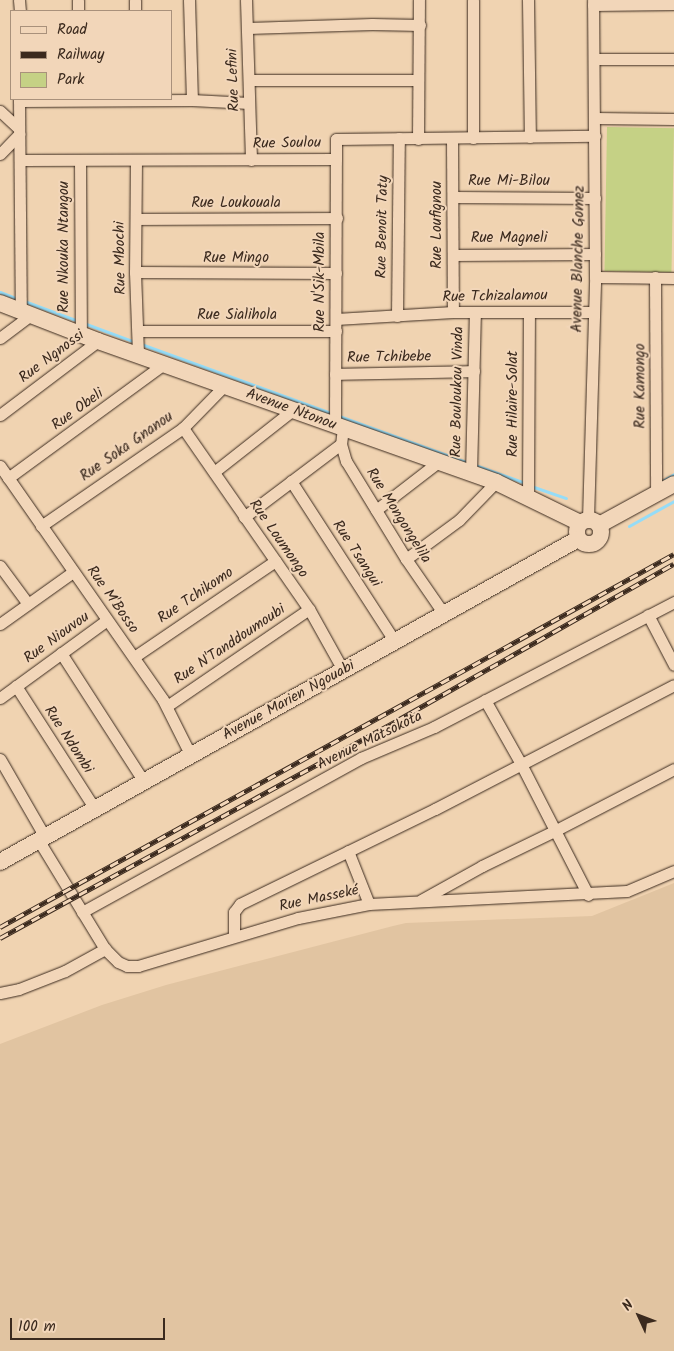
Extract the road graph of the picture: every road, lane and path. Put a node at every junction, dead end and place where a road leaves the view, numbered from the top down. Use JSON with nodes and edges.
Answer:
{"nodes":[{"id":1,"x":189,"y":0,"type":"edge"},
{"id":2,"x":246,"y":0,"type":"edge"},
{"id":3,"x":419,"y":0,"type":"edge"},
{"id":4,"x":473,"y":0,"type":"edge"},
{"id":5,"x":528,"y":0,"type":"edge"},
{"id":6,"x":593,"y":2,"type":"edge"},
{"id":7,"x":674,"y":4,"type":"edge"},
{"id":8,"x":420,"y":25,"type":"junction"},
{"id":9,"x":248,"y":28,"type":"junction"},
{"id":10,"x":594,"y":59,"type":"junction"},
{"id":11,"x":674,"y":59,"type":"edge"},
{"id":12,"x":249,"y":80,"type":"junction"},
{"id":13,"x":418,"y":80,"type":"junction"},
{"id":14,"x":19,"y":100,"type":"edge"},
{"id":15,"x":79,"y":100,"type":"edge"},
{"id":16,"x":136,"y":100,"type":"edge"},
{"id":17,"x":192,"y":100,"type":"junction"},
{"id":18,"x":249,"y":103,"type":"junction"},
{"id":19,"x":0,"y":111,"type":"edge"},
{"id":20,"x":595,"y":118,"type":"junction"},
{"id":21,"x":674,"y":119,"type":"edge"},
{"id":22,"x":19,"y":132,"type":"junction"},
{"id":23,"x":595,"y":136,"type":"junction"},
{"id":24,"x":530,"y":137,"type":"junction"},
{"id":25,"x":399,"y":138,"type":"junction"},
{"id":26,"x":452,"y":138,"type":"junction"},
{"id":27,"x":474,"y":138,"type":"junction"},
{"id":28,"x":336,"y":139,"type":"junction"},
{"id":29,"x":418,"y":139,"type":"junction"},
{"id":30,"x":0,"y":154,"type":"edge"},
{"id":31,"x":20,"y":160,"type":"junction"},
{"id":32,"x":80,"y":160,"type":"junction"},
{"id":33,"x":136,"y":160,"type":"junction"},
{"id":34,"x":251,"y":160,"type":"junction"},
{"id":35,"x":453,"y":197,"type":"junction"},
{"id":36,"x":594,"y":198,"type":"junction"},
{"id":37,"x":336,"y":218,"type":"junction"},
{"id":38,"x":136,"y":219,"type":"junction"},
{"id":39,"x":453,"y":254,"type":"junction"},
{"id":40,"x":595,"y":254,"type":"junction"},
{"id":41,"x":135,"y":272,"type":"junction"},
{"id":42,"x":336,"y":274,"type":"junction"},
{"id":43,"x":595,"y":277,"type":"junction"},
{"id":44,"x":655,"y":277,"type":"junction"},
{"id":45,"x":674,"y":278,"type":"edge"},
{"id":46,"x":0,"y":303,"type":"edge"},
{"id":47,"x":453,"y":312,"type":"junction"},
{"id":48,"x":475,"y":312,"type":"junction"},
{"id":49,"x":529,"y":312,"type":"junction"},
{"id":50,"x":594,"y":312,"type":"junction"},
{"id":51,"x":26,"y":313,"type":"junction"},
{"id":52,"x":397,"y":316,"type":"junction"},
{"id":53,"x":336,"y":325,"type":"junction"},
{"id":54,"x":138,"y":331,"type":"junction"},
{"id":55,"x":81,"y":334,"type":"junction"},
{"id":56,"x":0,"y":338,"type":"edge"},
{"id":57,"x":98,"y":341,"type":"junction"},
{"id":58,"x":138,"y":355,"type":"junction"},
{"id":59,"x":164,"y":364,"type":"junction"},
{"id":60,"x":474,"y":371,"type":"junction"},
{"id":61,"x":335,"y":374,"type":"junction"},
{"id":62,"x":224,"y":386,"type":"junction"},
{"id":63,"x":294,"y":409,"type":"junction"},
{"id":64,"x":0,"y":415,"type":"edge"},
{"id":65,"x":183,"y":428,"type":"junction"},
{"id":66,"x":340,"y":433,"type":"junction"},
{"id":67,"x":438,"y":462,"type":"junction"},
{"id":68,"x":0,"y":466,"type":"edge"},
{"id":69,"x":214,"y":472,"type":"junction"},
{"id":70,"x":471,"y":473,"type":"junction"},
{"id":71,"x":8,"y":478,"type":"junction"},
{"id":72,"x":291,"y":481,"type":"junction"},
{"id":73,"x":496,"y":482,"type":"junction"},
{"id":74,"x":674,"y":484,"type":"edge"},
{"id":75,"x":656,"y":494,"type":"junction"},
{"id":76,"x":528,"y":496,"type":"junction"},
{"id":77,"x":376,"y":510,"type":"junction"},
{"id":78,"x":244,"y":517,"type":"junction"},
{"id":79,"x":41,"y":526,"type":"junction"},
{"id":80,"x":586,"y":526,"type":"junction"},
{"id":81,"x":406,"y":559,"type":"junction"},
{"id":82,"x":276,"y":560,"type":"junction"},
{"id":83,"x":0,"y":566,"type":"edge"},
{"id":84,"x":73,"y":572,"type":"junction"},
{"id":85,"x":674,"y":602,"type":"edge"},
{"id":86,"x":28,"y":604,"type":"junction"},
{"id":87,"x":309,"y":608,"type":"junction"},
{"id":88,"x":444,"y":614,"type":"junction"},
{"id":89,"x":648,"y":615,"type":"junction"},
{"id":90,"x":107,"y":620,"type":"junction"},
{"id":91,"x":0,"y":624,"type":"edge"},
{"id":92,"x":395,"y":642,"type":"junction"},
{"id":93,"x":61,"y":652,"type":"junction"},
{"id":94,"x":134,"y":657,"type":"junction"},
{"id":95,"x":674,"y":665,"type":"edge"},
{"id":96,"x":343,"y":670,"type":"junction"},
{"id":97,"x":674,"y":685,"type":"edge"},
{"id":98,"x":16,"y":686,"type":"junction"},
{"id":99,"x":0,"y":698,"type":"edge"},
{"id":100,"x":485,"y":700,"type":"junction"},
{"id":101,"x":167,"y":706,"type":"junction"},
{"id":102,"x":191,"y":756,"type":"junction"},
{"id":103,"x":0,"y":759,"type":"edge"},
{"id":104,"x":521,"y":764,"type":"junction"},
{"id":105,"x":674,"y":769,"type":"edge"},
{"id":106,"x":144,"y":782,"type":"junction"},
{"id":107,"x":95,"y":810,"type":"junction"},
{"id":108,"x":556,"y":830,"type":"junction"},
{"id":109,"x":42,"y":839,"type":"junction"},
{"id":110,"x":348,"y":851,"type":"junction"},
{"id":111,"x":0,"y":862,"type":"edge"},
{"id":112,"x":674,"y":871,"type":"edge"},
{"id":113,"x":588,"y":895,"type":"junction"},
{"id":114,"x":418,"y":902,"type":"junction"},
{"id":115,"x":369,"y":904,"type":"junction"},
{"id":116,"x":82,"y":912,"type":"junction"},
{"id":117,"x":234,"y":936,"type":"junction"},
{"id":118,"x":105,"y":949,"type":"junction"},
{"id":119,"x":0,"y":994,"type":"edge"}],
"edges":[{"from":1,"to":17,"type":"street"},
{"from":2,"to":9,"type":"street","name":"Rue Lefini"},
{"from":3,"to":8,"type":"street"},
{"from":4,"to":27,"type":"street"},
{"from":5,"to":24,"type":"street"},
{"from":6,"to":7,"type":"street"},
{"from":6,"to":10,"type":"street","name":"Avenue Blanche Gomez"},
{"from":8,"to":9,"type":"street"},
{"from":8,"to":13,"type":"street"},
{"from":9,"to":12,"type":"street","name":"Rue Lefini"},
{"from":10,"to":11,"type":"street"},
{"from":10,"to":20,"type":"street","name":"Avenue Blanche Gomez"},
{"from":12,"to":13,"type":"street"},
{"from":12,"to":18,"type":"street","name":"Rue Lefini"},
{"from":13,"to":29,"type":"street"},
{"from":14,"to":15,"type":"street"},
{"from":14,"to":22,"type":"street"},
{"from":15,"to":16,"type":"street"},
{"from":16,"to":17,"type":"street"},
{"from":17,"to":18,"type":"street"},
{"from":18,"to":34,"type":"street","name":"Rue Lefini"},
{"from":19,"to":22,"type":"street"},
{"from":20,"to":21,"type":"street"},
{"from":20,"to":23,"type":"street","name":"Avenue Blanche Gomez"},
{"from":22,"to":30,"type":"street"},
{"from":22,"to":31,"type":"street"},
{"from":23,"to":24,"type":"street","name":"Rue Soulou"},
{"from":23,"to":36,"type":"street","name":"Avenue Blanche Gomez"},
{"from":24,"to":27,"type":"street","name":"Rue Soulou"},
{"from":25,"to":28,"type":"street","name":"Rue Soulou"},
{"from":25,"to":29,"type":"street","name":"Rue Soulou"},
{"from":25,"to":52,"type":"street","name":"Rue Benoit Taty"},
{"from":26,"to":27,"type":"street","name":"Rue Soulou"},
{"from":26,"to":29,"type":"street","name":"Rue Soulou"},
{"from":26,"to":35,"type":"street","name":"Rue Loufignou"},
{"from":28,"to":34,"type":"street","name":"Rue Soulou"},
{"from":28,"to":37,"type":"street","name":"Rue N'Sik-Mbila"},
{"from":31,"to":32,"type":"street","name":"Rue Soulou"},
{"from":31,"to":51,"type":"street"},
{"from":32,"to":33,"type":"street","name":"Rue Soulou"},
{"from":32,"to":55,"type":"street","name":"Rue Nkouka Ntangou"},
{"from":33,"to":34,"type":"street","name":"Rue Soulou"},
{"from":33,"to":38,"type":"street","name":"Rue Mbochi"},
{"from":35,"to":36,"type":"street","name":"Rue Mi-Bilou"},
{"from":35,"to":39,"type":"street","name":"Rue Loufignou"},
{"from":36,"to":40,"type":"street","name":"Avenue Blanche Gomez"},
{"from":37,"to":38,"type":"street","name":"Rue Loukouala"},
{"from":37,"to":42,"type":"street","name":"Rue N'Sik-Mbila"},
{"from":38,"to":41,"type":"street","name":"Rue Mbochi"},
{"from":39,"to":40,"type":"street","name":"Rue Magneli"},
{"from":39,"to":47,"type":"street","name":"Rue Loufignou"},
{"from":40,"to":43,"type":"street","name":"Avenue Blanche Gomez"},
{"from":41,"to":42,"type":"street","name":"Rue Mingo"},
{"from":41,"to":54,"type":"street","name":"Rue Mbochi"},
{"from":42,"to":53,"type":"street","name":"Rue N'Sik-Mbila"},
{"from":43,"to":44,"type":"street"},
{"from":43,"to":50,"type":"street","name":"Avenue Blanche Gomez"},
{"from":44,"to":45,"type":"street"},
{"from":44,"to":75,"type":"street","name":"Rue Kamongo"},
{"from":46,"to":51,"type":"street","name":"Avenue Ntonou"},
{"from":47,"to":48,"type":"street","name":"Rue Tchizalamou"},
{"from":47,"to":52,"type":"street","name":"Rue Tchizalamou"},
{"from":48,"to":49,"type":"street","name":"Rue Tchizalamou"},
{"from":48,"to":60,"type":"street","name":"Rue Bouloukou Vinda"},
{"from":49,"to":50,"type":"street","name":"Rue Tchizalamou"},
{"from":49,"to":76,"type":"street","name":"Rue Hilaire-Solat"},
{"from":50,"to":80,"type":"street","name":"Avenue Blanche Gomez"},
{"from":51,"to":55,"type":"street","name":"Avenue Ntonou"},
{"from":51,"to":56,"type":"street"},
{"from":52,"to":53,"type":"street","name":"Rue Tchizalamou"},
{"from":53,"to":54,"type":"street","name":"Rue Sialihola"},
{"from":53,"to":61,"type":"street","name":"Rue N'Sik-Mbila"},
{"from":54,"to":58,"type":"street","name":"Rue Mbochi"},
{"from":55,"to":57,"type":"street","name":"Avenue Ntonou"},
{"from":57,"to":58,"type":"street","name":"Avenue Ntonou"},
{"from":57,"to":64,"type":"street","name":"Rue Ngnossi"},
{"from":58,"to":59,"type":"street","name":"Avenue Ntonou"},
{"from":59,"to":62,"type":"street","name":"Avenue Ntonou"},
{"from":59,"to":71,"type":"street","name":"Rue Obeli"},
{"from":60,"to":61,"type":"street","name":"Rue Tchibebe"},
{"from":60,"to":70,"type":"street","name":"Rue Bouloukou Vinda"},
{"from":61,"to":66,"type":"street","name":"Rue N'Sik-Mbila"},
{"from":62,"to":63,"type":"street","name":"Avenue Ntonou"},
{"from":62,"to":65,"type":"street","name":"Rue Soka Gnanou"},
{"from":63,"to":66,"type":"street","name":"Avenue Ntonou"},
{"from":63,"to":69,"type":"street"},
{"from":65,"to":69,"type":"street","name":"Rue Loumongo"},
{"from":65,"to":79,"type":"street","name":"Rue Soka Gnanou"},
{"from":66,"to":67,"type":"street","name":"Avenue Ntonou"},
{"from":66,"to":72,"type":"street"},
{"from":66,"to":77,"type":"street","name":"Rue Mongongelila"},
{"from":67,"to":70,"type":"street","name":"Avenue Ntonou"},
{"from":67,"to":77,"type":"street"},
{"from":68,"to":71,"type":"street","name":"Rue M'Bosso"},
{"from":69,"to":78,"type":"street","name":"Rue Loumongo"},
{"from":70,"to":73,"type":"street","name":"Avenue Ntonou"},
{"from":71,"to":79,"type":"street","name":"Rue M'Bosso"},
{"from":72,"to":78,"type":"street"},
{"from":72,"to":92,"type":"street","name":"Rue Tsangui"},
{"from":73,"to":76,"type":"street","name":"Avenue Ntonou"},
{"from":73,"to":81,"type":"street"},
{"from":74,"to":75,"type":"street","name":"Avenue Marien Ngouabi"},
{"from":75,"to":80,"type":"street","name":"Avenue Marien Ngouabi"},
{"from":76,"to":80,"type":"street","name":"Avenue Ntonou"},
{"from":77,"to":81,"type":"street","name":"Rue Mongongelila"},
{"from":78,"to":82,"type":"street","name":"Rue Loumongo"},
{"from":79,"to":84,"type":"street","name":"Rue M'Bosso"},
{"from":80,"to":88,"type":"street","name":"Avenue Marien Ngouabi"},
{"from":81,"to":88,"type":"street","name":"Rue Mongongelila"},
{"from":82,"to":87,"type":"street","name":"Rue Loumongo"},
{"from":82,"to":94,"type":"street","name":"Rue Tchikomo"},
{"from":83,"to":86,"type":"street"},
{"from":84,"to":86,"type":"street"},
{"from":84,"to":90,"type":"street","name":"Rue M'Bosso"},
{"from":85,"to":89,"type":"street","name":"Avenue Matsokota"},
{"from":86,"to":91,"type":"street"},
{"from":87,"to":96,"type":"street","name":"Rue Loumongo"},
{"from":87,"to":101,"type":"street","name":"Rue N'Tanddoumoubi"},
{"from":88,"to":92,"type":"street","name":"Avenue Marien Ngouabi"},
{"from":89,"to":95,"type":"street"},
{"from":89,"to":100,"type":"street","name":"Avenue Matsokota"},
{"from":90,"to":93,"type":"street","name":"Rue Niouvou"},
{"from":90,"to":94,"type":"street","name":"Rue M'Bosso"},
{"from":92,"to":96,"type":"street","name":"Avenue Marien Ngouabi"},
{"from":93,"to":98,"type":"street","name":"Rue Niouvou"},
{"from":93,"to":106,"type":"street"},
{"from":94,"to":101,"type":"street","name":"Rue M'Bosso"},
{"from":96,"to":102,"type":"street","name":"Avenue Marien Ngouabi"},
{"from":97,"to":104,"type":"street"},
{"from":98,"to":99,"type":"street","name":"Rue Niouvou"},
{"from":98,"to":107,"type":"street","name":"Rue Ndombi"},
{"from":100,"to":104,"type":"street"},
{"from":100,"to":116,"type":"street","name":"Avenue Matsokota"},
{"from":101,"to":102,"type":"street","name":"Rue M'Bosso"},
{"from":102,"to":106,"type":"street","name":"Avenue Marien Ngouabi"},
{"from":103,"to":109,"type":"street","name":"Rue Masseké"},
{"from":104,"to":108,"type":"street"},
{"from":104,"to":110,"type":"street"},
{"from":105,"to":108,"type":"street"},
{"from":106,"to":107,"type":"street","name":"Avenue Marien Ngouabi"},
{"from":107,"to":109,"type":"street","name":"Avenue Marien Ngouabi"},
{"from":108,"to":113,"type":"street"},
{"from":108,"to":114,"type":"street"},
{"from":109,"to":111,"type":"street","name":"Avenue Marien Ngouabi"},
{"from":109,"to":116,"type":"street","name":"Rue Masseké"},
{"from":110,"to":115,"type":"street"},
{"from":110,"to":117,"type":"street"},
{"from":112,"to":113,"type":"street","name":"Rue Masseké"},
{"from":113,"to":114,"type":"street","name":"Rue Masseké"},
{"from":114,"to":115,"type":"street","name":"Rue Masseké"},
{"from":115,"to":117,"type":"street","name":"Rue Masseké"},
{"from":116,"to":118,"type":"street","name":"Rue Masseké"},
{"from":117,"to":118,"type":"street","name":"Rue Masseké"},
{"from":118,"to":119,"type":"street"}]}
